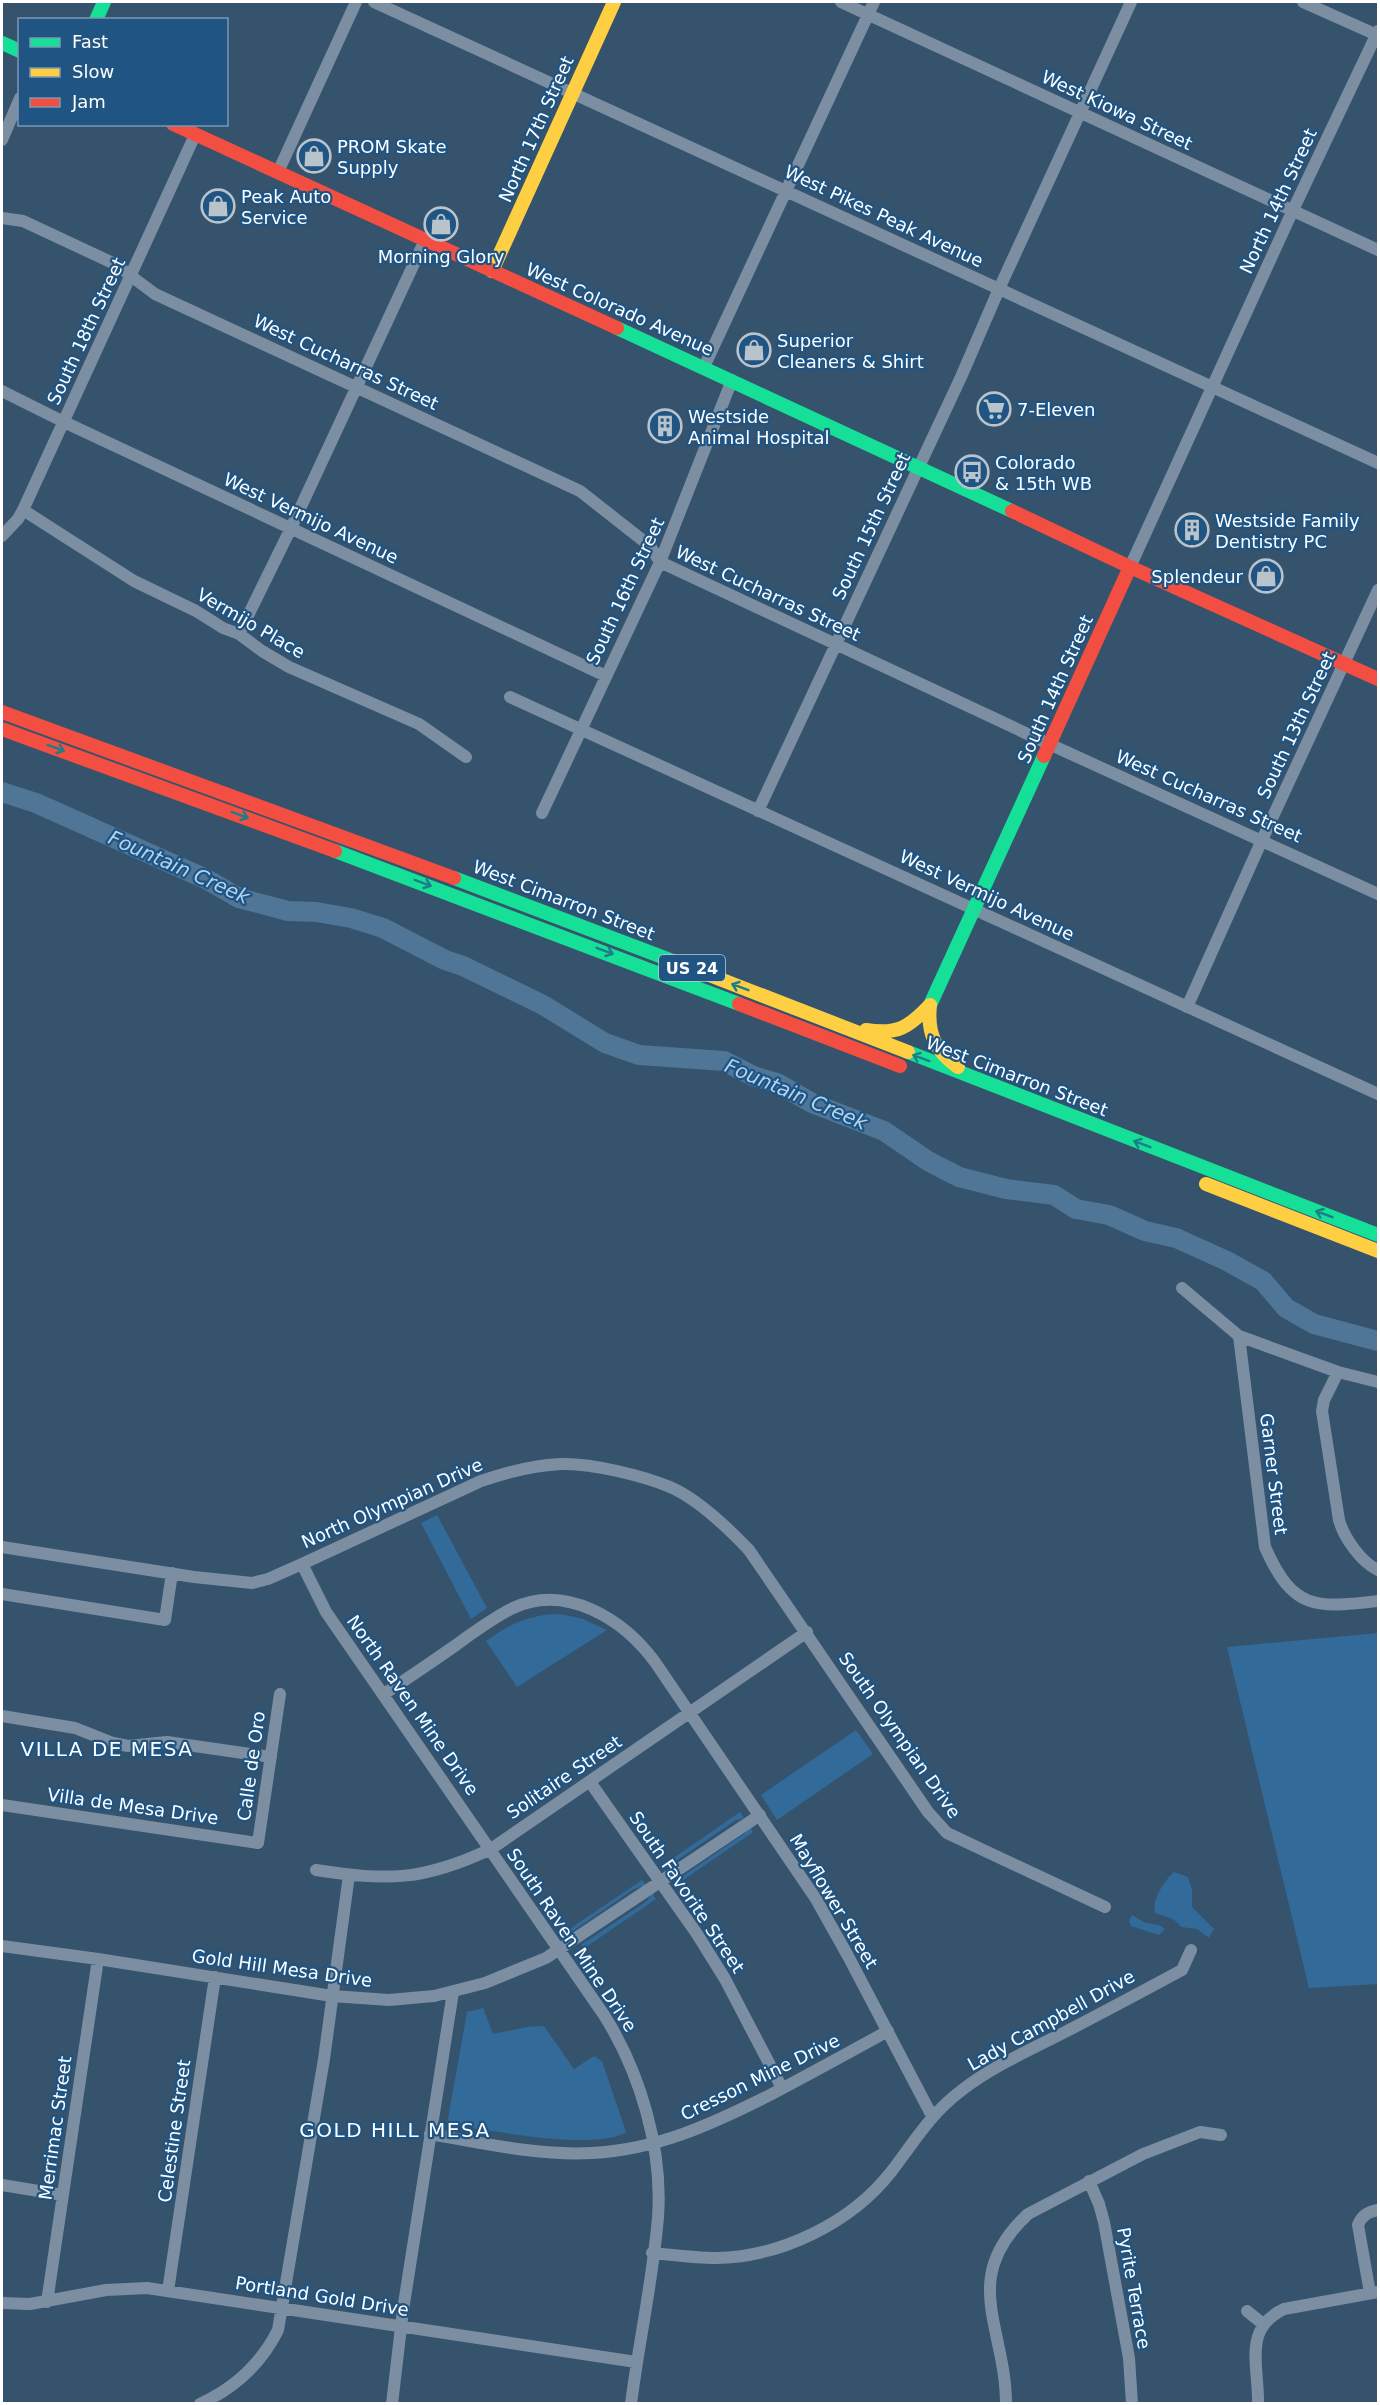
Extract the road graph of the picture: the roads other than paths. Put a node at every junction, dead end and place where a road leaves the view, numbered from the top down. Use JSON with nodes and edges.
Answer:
{"nodes":[{"id":1,"x":104,"y":2,"type":"edge"},
{"id":2,"x":356,"y":2,"type":"edge"},
{"id":3,"x":374,"y":2,"type":"edge"},
{"id":4,"x":614,"y":2,"type":"edge"},
{"id":5,"x":841,"y":2,"type":"edge"},
{"id":6,"x":874,"y":2,"type":"edge"},
{"id":7,"x":1131,"y":2,"type":"edge"},
{"id":8,"x":1303,"y":2,"type":"edge"},
{"id":9,"x":868,"y":14,"type":"junction"},
{"id":10,"x":97,"y":18,"type":"edge"},
{"id":11,"x":1378,"y":33,"type":"edge"},
{"id":12,"x":2,"y":43,"type":"edge"},
{"id":13,"x":18,"y":50,"type":"edge"},
{"id":14,"x":572,"y":93,"type":"junction"},
{"id":15,"x":18,"y":103,"type":"edge"},
{"id":16,"x":1080,"y":113,"type":"junction"},
{"id":17,"x":177,"y":126,"type":"edge"},
{"id":18,"x":195,"y":135,"type":"junction"},
{"id":19,"x":2,"y":140,"type":"edge"},
{"id":20,"x":278,"y":172,"type":"junction"},
{"id":21,"x":786,"y":192,"type":"junction"},
{"id":22,"x":1293,"y":210,"type":"junction"},
{"id":23,"x":2,"y":218,"type":"edge"},
{"id":24,"x":425,"y":240,"type":"junction"},
{"id":25,"x":1378,"y":250,"type":"edge"},
{"id":26,"x":492,"y":271,"type":"junction"},
{"id":27,"x":132,"y":275,"type":"junction"},
{"id":28,"x":999,"y":289,"type":"junction"},
{"id":29,"x":704,"y":367,"type":"junction"},
{"id":30,"x":732,"y":380,"type":"junction"},
{"id":31,"x":358,"y":387,"type":"junction"},
{"id":32,"x":1212,"y":387,"type":"junction"},
{"id":33,"x":2,"y":391,"type":"edge"},
{"id":34,"x":64,"y":422,"type":"junction"},
{"id":35,"x":1378,"y":463,"type":"edge"},
{"id":36,"x":919,"y":466,"type":"junction"},
{"id":37,"x":23,"y":510,"type":"junction"},
{"id":38,"x":291,"y":528,"type":"junction"},
{"id":39,"x":2,"y":536,"type":"edge"},
{"id":40,"x":660,"y":562,"type":"junction"},
{"id":41,"x":1130,"y":567,"type":"junction"},
{"id":42,"x":1378,"y":590,"type":"edge"},
{"id":43,"x":239,"y":634,"type":"junction"},
{"id":44,"x":835,"y":645,"type":"junction"},
{"id":45,"x":1345,"y":663,"type":"junction"},
{"id":46,"x":606,"y":676,"type":"junction"},
{"id":47,"x":1378,"y":679,"type":"edge"},
{"id":48,"x":510,"y":697,"type":"dead end"},
{"id":49,"x":2,"y":712,"type":"edge"},
{"id":50,"x":2,"y":729,"type":"edge"},
{"id":51,"x":580,"y":729,"type":"junction"},
{"id":52,"x":1049,"y":744,"type":"junction"},
{"id":53,"x":466,"y":757,"type":"dead end"},
{"id":54,"x":758,"y":811,"type":"junction"},
{"id":55,"x":542,"y":813,"type":"dead end"},
{"id":56,"x":1262,"y":840,"type":"junction"},
{"id":57,"x":1378,"y":894,"type":"edge"},
{"id":58,"x":975,"y":909,"type":"junction"},
{"id":59,"x":930,"y":1005,"type":"junction"},
{"id":60,"x":1187,"y":1007,"type":"junction"},
{"id":61,"x":802,"y":1011,"type":"junction"},
{"id":62,"x":910,"y":1069,"type":"dead end"},
{"id":63,"x":1010,"y":1092,"type":"junction"},
{"id":64,"x":1378,"y":1094,"type":"edge"},
{"id":65,"x":1192,"y":1179,"type":"dead end"},
{"id":66,"x":1378,"y":1235,"type":"edge"},
{"id":67,"x":1378,"y":1251,"type":"edge"},
{"id":68,"x":1182,"y":1288,"type":"dead end"},
{"id":69,"x":1239,"y":1336,"type":"junction"},
{"id":70,"x":1338,"y":1372,"type":"junction"},
{"id":71,"x":1378,"y":1383,"type":"edge"},
{"id":72,"x":2,"y":1547,"type":"edge"},
{"id":73,"x":302,"y":1564,"type":"junction"},
{"id":74,"x":1378,"y":1570,"type":"edge"},
{"id":75,"x":172,"y":1573,"type":"junction"},
{"id":76,"x":2,"y":1594,"type":"edge"},
{"id":77,"x":1378,"y":1601,"type":"edge"},
{"id":78,"x":326,"y":1612,"type":"joint"},
{"id":79,"x":807,"y":1632,"type":"junction"},
{"id":80,"x":280,"y":1694,"type":"dead end"},
{"id":81,"x":384,"y":1694,"type":"junction"},
{"id":82,"x":689,"y":1713,"type":"junction"},
{"id":83,"x":2,"y":1716,"type":"edge"},
{"id":84,"x":271,"y":1757,"type":"junction"},
{"id":85,"x":590,"y":1782,"type":"junction"},
{"id":86,"x":2,"y":1805,"type":"edge"},
{"id":87,"x":760,"y":1815,"type":"junction"},
{"id":88,"x":258,"y":1844,"type":"joint"},
{"id":89,"x":491,"y":1849,"type":"junction"},
{"id":90,"x":315,"y":1870,"type":"dead end"},
{"id":91,"x":349,"y":1875,"type":"junction"},
{"id":92,"x":661,"y":1882,"type":"junction"},
{"id":93,"x":1105,"y":1907,"type":"dead end"},
{"id":94,"x":2,"y":1946,"type":"edge"},
{"id":95,"x":560,"y":1950,"type":"junction"},
{"id":96,"x":1191,"y":1950,"type":"dead end"},
{"id":97,"x":98,"y":1959,"type":"junction"},
{"id":98,"x":215,"y":1977,"type":"junction"},
{"id":99,"x":453,"y":1992,"type":"junction"},
{"id":100,"x":332,"y":1996,"type":"junction"},
{"id":101,"x":888,"y":2031,"type":"junction"},
{"id":102,"x":782,"y":2088,"type":"junction"},
{"id":103,"x":932,"y":2116,"type":"junction"},
{"id":104,"x":430,"y":2134,"type":"junction"},
{"id":105,"x":1221,"y":2135,"type":"dead end"},
{"id":106,"x":652,"y":2143,"type":"junction"},
{"id":107,"x":1089,"y":2181,"type":"junction"},
{"id":108,"x":2,"y":2185,"type":"edge"},
{"id":109,"x":63,"y":2194,"type":"junction"},
{"id":110,"x":1378,"y":2210,"type":"edge"},
{"id":111,"x":652,"y":2253,"type":"junction"},
{"id":112,"x":168,"y":2290,"type":"junction"},
{"id":113,"x":1374,"y":2293,"type":"edge"},
{"id":114,"x":47,"y":2302,"type":"junction"},
{"id":115,"x":2,"y":2304,"type":"edge"},
{"id":116,"x":284,"y":2308,"type":"junction"},
{"id":117,"x":1247,"y":2311,"type":"dead end"},
{"id":118,"x":1263,"y":2324,"type":"junction"},
{"id":119,"x":401,"y":2325,"type":"junction"},
{"id":120,"x":636,"y":2362,"type":"junction"},
{"id":121,"x":200,"y":2403,"type":"edge"},
{"id":122,"x":392,"y":2403,"type":"edge"},
{"id":123,"x":631,"y":2403,"type":"edge"},
{"id":124,"x":1006,"y":2403,"type":"edge"},
{"id":125,"x":1131,"y":2403,"type":"edge"},
{"id":126,"x":1258,"y":2403,"type":"edge"}],
"edges":[{"from":1,"to":10,"type":"main road"},
{"from":2,"to":20,"type":"street"},
{"from":3,"to":14,"type":"street","name":"West Pikes Peak Avenue"},
{"from":4,"to":14,"type":"main road","name":"North 17th Street"},
{"from":5,"to":9,"type":"street","name":"West Kiowa Street"},
{"from":6,"to":9,"type":"street"},
{"from":7,"to":16,"type":"street","name":"South 15th Street"},
{"from":8,"to":11,"type":"street"},
{"from":9,"to":16,"type":"street","name":"West Kiowa Street"},
{"from":9,"to":21,"type":"street"},
{"from":11,"to":22,"type":"street","name":"North 14th Street"},
{"from":12,"to":13,"type":"main road"},
{"from":14,"to":21,"type":"street","name":"West Pikes Peak Avenue"},
{"from":14,"to":26,"type":"main road","name":"North 17th Street"},
{"from":15,"to":19,"type":"street"},
{"from":16,"to":22,"type":"street","name":"West Kiowa Street"},
{"from":16,"to":28,"type":"street","name":"South 15th Street"},
{"from":17,"to":18,"type":"main road","name":"West Colorado Avenue"},
{"from":18,"to":20,"type":"main road","name":"West Colorado Avenue"},
{"from":18,"to":27,"type":"street","name":"South 18th Street"},
{"from":20,"to":24,"type":"main road","name":"West Colorado Avenue"},
{"from":21,"to":28,"type":"street","name":"West Pikes Peak Avenue"},
{"from":21,"to":29,"type":"street"},
{"from":22,"to":25,"type":"street","name":"West Kiowa Street"},
{"from":22,"to":32,"type":"street","name":"North 14th Street"},
{"from":23,"to":27,"type":"street","name":"West Cucharras Street"},
{"from":24,"to":26,"type":"main road","name":"West Colorado Avenue"},
{"from":24,"to":31,"type":"street"},
{"from":26,"to":29,"type":"main road","name":"West Colorado Avenue"},
{"from":27,"to":31,"type":"street","name":"West Cucharras Street"},
{"from":27,"to":34,"type":"street","name":"South 18th Street"},
{"from":28,"to":32,"type":"street","name":"West Pikes Peak Avenue"},
{"from":28,"to":36,"type":"street","name":"South 15th Street"},
{"from":29,"to":30,"type":"main road","name":"West Colorado Avenue"},
{"from":30,"to":36,"type":"main road","name":"West Colorado Avenue"},
{"from":30,"to":40,"type":"street","name":"South 16th Street"},
{"from":31,"to":38,"type":"street"},
{"from":31,"to":40,"type":"street","name":"West Cucharras Street"},
{"from":32,"to":35,"type":"street","name":"West Pikes Peak Avenue"},
{"from":32,"to":41,"type":"street","name":"South 14th Street"},
{"from":33,"to":34,"type":"street","name":"West Vermijo Avenue"},
{"from":34,"to":37,"type":"street","name":"South 18th Street"},
{"from":34,"to":38,"type":"street","name":"West Vermijo Avenue"},
{"from":36,"to":41,"type":"main road","name":"West Colorado Avenue"},
{"from":36,"to":44,"type":"street","name":"South 15th Street"},
{"from":37,"to":39,"type":"street","name":"South 18th Street"},
{"from":37,"to":43,"type":"street","name":"Vermijo Place"},
{"from":38,"to":43,"type":"street"},
{"from":38,"to":46,"type":"street","name":"West Vermijo Avenue"},
{"from":40,"to":44,"type":"street","name":"West Cucharras Street"},
{"from":40,"to":46,"type":"street","name":"South 16th Street"},
{"from":41,"to":45,"type":"main road","name":"West Colorado Avenue"},
{"from":41,"to":52,"type":"main road","name":"South 14th Street"},
{"from":42,"to":45,"type":"street","name":"South 13th Street"},
{"from":43,"to":53,"type":"street","name":"Vermijo Place"},
{"from":44,"to":52,"type":"street","name":"West Cucharras Street"},
{"from":44,"to":54,"type":"street","name":"South 15th Street"},
{"from":45,"to":47,"type":"main road","name":"West Colorado Avenue"},
{"from":45,"to":56,"type":"street","name":"South 13th Street"},
{"from":46,"to":51,"type":"street","name":"South 16th Street"},
{"from":48,"to":51,"type":"street","name":"West Vermijo Avenue"},
{"from":61,"to":49,"type":"main road","name":"West Cimarron Street","number":"US 24","one_way":true},
{"from":50,"to":62,"type":"main road","name":"West Cimarron Street","number":"US 24","one_way":true},
{"from":51,"to":54,"type":"street","name":"West Vermijo Avenue"},
{"from":51,"to":55,"type":"street","name":"South 16th Street"},
{"from":52,"to":56,"type":"street","name":"West Cucharras Street"},
{"from":52,"to":58,"type":"main road","name":"South 14th Street"},
{"from":54,"to":58,"type":"street","name":"West Vermijo Avenue"},
{"from":56,"to":57,"type":"street","name":"West Cucharras Street"},
{"from":56,"to":60,"type":"street","name":"South 13th Street"},
{"from":58,"to":59,"type":"main road","name":"South 14th Street"},
{"from":58,"to":60,"type":"street","name":"West Vermijo Avenue"},
{"from":59,"to":61,"type":"main road"},
{"from":59,"to":63,"type":"main road"},
{"from":60,"to":64,"type":"street","name":"West Vermijo Avenue"},
{"from":63,"to":61,"type":"main road","name":"West Cimarron Street","number":"US 24","one_way":true},
{"from":66,"to":63,"type":"main road","name":"West Cimarron Street","number":"US 24","one_way":true},
{"from":65,"to":67,"type":"main road"},
{"from":68,"to":69,"type":"street"},
{"from":69,"to":70,"type":"street"},
{"from":69,"to":77,"type":"street","name":"Garner Street"},
{"from":70,"to":71,"type":"street"},
{"from":70,"to":74,"type":"street"},
{"from":72,"to":75,"type":"street"},
{"from":73,"to":75,"type":"street"},
{"from":73,"to":78,"type":"street","name":"North Olympian Drive"},
{"from":73,"to":79,"type":"street","name":"North Olympian Drive"},
{"from":75,"to":76,"type":"street"},
{"from":78,"to":81,"type":"street","name":"North Raven Mine Drive"},
{"from":79,"to":82,"type":"street","name":"Solitaire Street"},
{"from":79,"to":93,"type":"street","name":"South Olympian Drive"},
{"from":80,"to":84,"type":"street","name":"Calle de Oro"},
{"from":81,"to":82,"type":"street","name":"Mayflower Street"},
{"from":81,"to":89,"type":"street","name":"North Raven Mine Drive"},
{"from":82,"to":85,"type":"street","name":"Solitaire Street"},
{"from":82,"to":87,"type":"street","name":"Mayflower Street"},
{"from":83,"to":84,"type":"street"},
{"from":84,"to":88,"type":"street","name":"Calle de Oro"},
{"from":85,"to":89,"type":"street","name":"Solitaire Street"},
{"from":85,"to":92,"type":"street","name":"South Favorite Street"},
{"from":86,"to":88,"type":"street","name":"Villa de Mesa Drive"},
{"from":87,"to":92,"type":"street","name":"Gold Hill Mesa Drive"},
{"from":87,"to":101,"type":"street","name":"Mayflower Street"},
{"from":89,"to":91,"type":"street","name":"Solitaire Street"},
{"from":89,"to":95,"type":"street","name":"South Raven Mine Drive"},
{"from":90,"to":91,"type":"street","name":"Solitaire Street"},
{"from":91,"to":100,"type":"street"},
{"from":92,"to":95,"type":"street","name":"Gold Hill Mesa Drive"},
{"from":92,"to":102,"type":"street","name":"South Favorite Street"},
{"from":94,"to":97,"type":"street","name":"Gold Hill Mesa Drive"},
{"from":95,"to":99,"type":"street","name":"Gold Hill Mesa Drive"},
{"from":95,"to":106,"type":"street","name":"South Raven Mine Drive"},
{"from":96,"to":103,"type":"street","name":"Lady Campbell Drive"},
{"from":97,"to":98,"type":"street","name":"Gold Hill Mesa Drive"},
{"from":97,"to":109,"type":"street","name":"Merrimac Street"},
{"from":98,"to":100,"type":"street","name":"Gold Hill Mesa Drive"},
{"from":98,"to":112,"type":"street","name":"Celestine Street"},
{"from":99,"to":100,"type":"street","name":"Gold Hill Mesa Drive"},
{"from":99,"to":104,"type":"street"},
{"from":100,"to":116,"type":"street"},
{"from":101,"to":102,"type":"street","name":"Cresson Mine Drive"},
{"from":101,"to":103,"type":"street","name":"Mayflower Street"},
{"from":102,"to":106,"type":"street","name":"Cresson Mine Drive"},
{"from":103,"to":111,"type":"street","name":"Lady Campbell Drive"},
{"from":104,"to":106,"type":"street","name":"Cresson Mine Drive"},
{"from":104,"to":119,"type":"street"},
{"from":105,"to":107,"type":"street"},
{"from":106,"to":111,"type":"street","name":"South Raven Mine Drive"},
{"from":107,"to":124,"type":"street"},
{"from":107,"to":125,"type":"street","name":"Pyrite Terrace"},
{"from":108,"to":109,"type":"street"},
{"from":109,"to":114,"type":"street","name":"Merrimac Street"},
{"from":110,"to":113,"type":"street"},
{"from":111,"to":120,"type":"street","name":"South Raven Mine Drive"},
{"from":112,"to":114,"type":"street","name":"Portland Gold Drive"},
{"from":112,"to":116,"type":"street","name":"Portland Gold Drive"},
{"from":113,"to":118,"type":"street"},
{"from":114,"to":115,"type":"street","name":"Portland Gold Drive"},
{"from":116,"to":119,"type":"street","name":"Portland Gold Drive"},
{"from":116,"to":121,"type":"street"},
{"from":117,"to":118,"type":"street"},
{"from":118,"to":126,"type":"street"},
{"from":119,"to":120,"type":"street","name":"Portland Gold Drive"},
{"from":119,"to":122,"type":"street"},
{"from":120,"to":123,"type":"street","name":"South Raven Mine Drive"}]}
